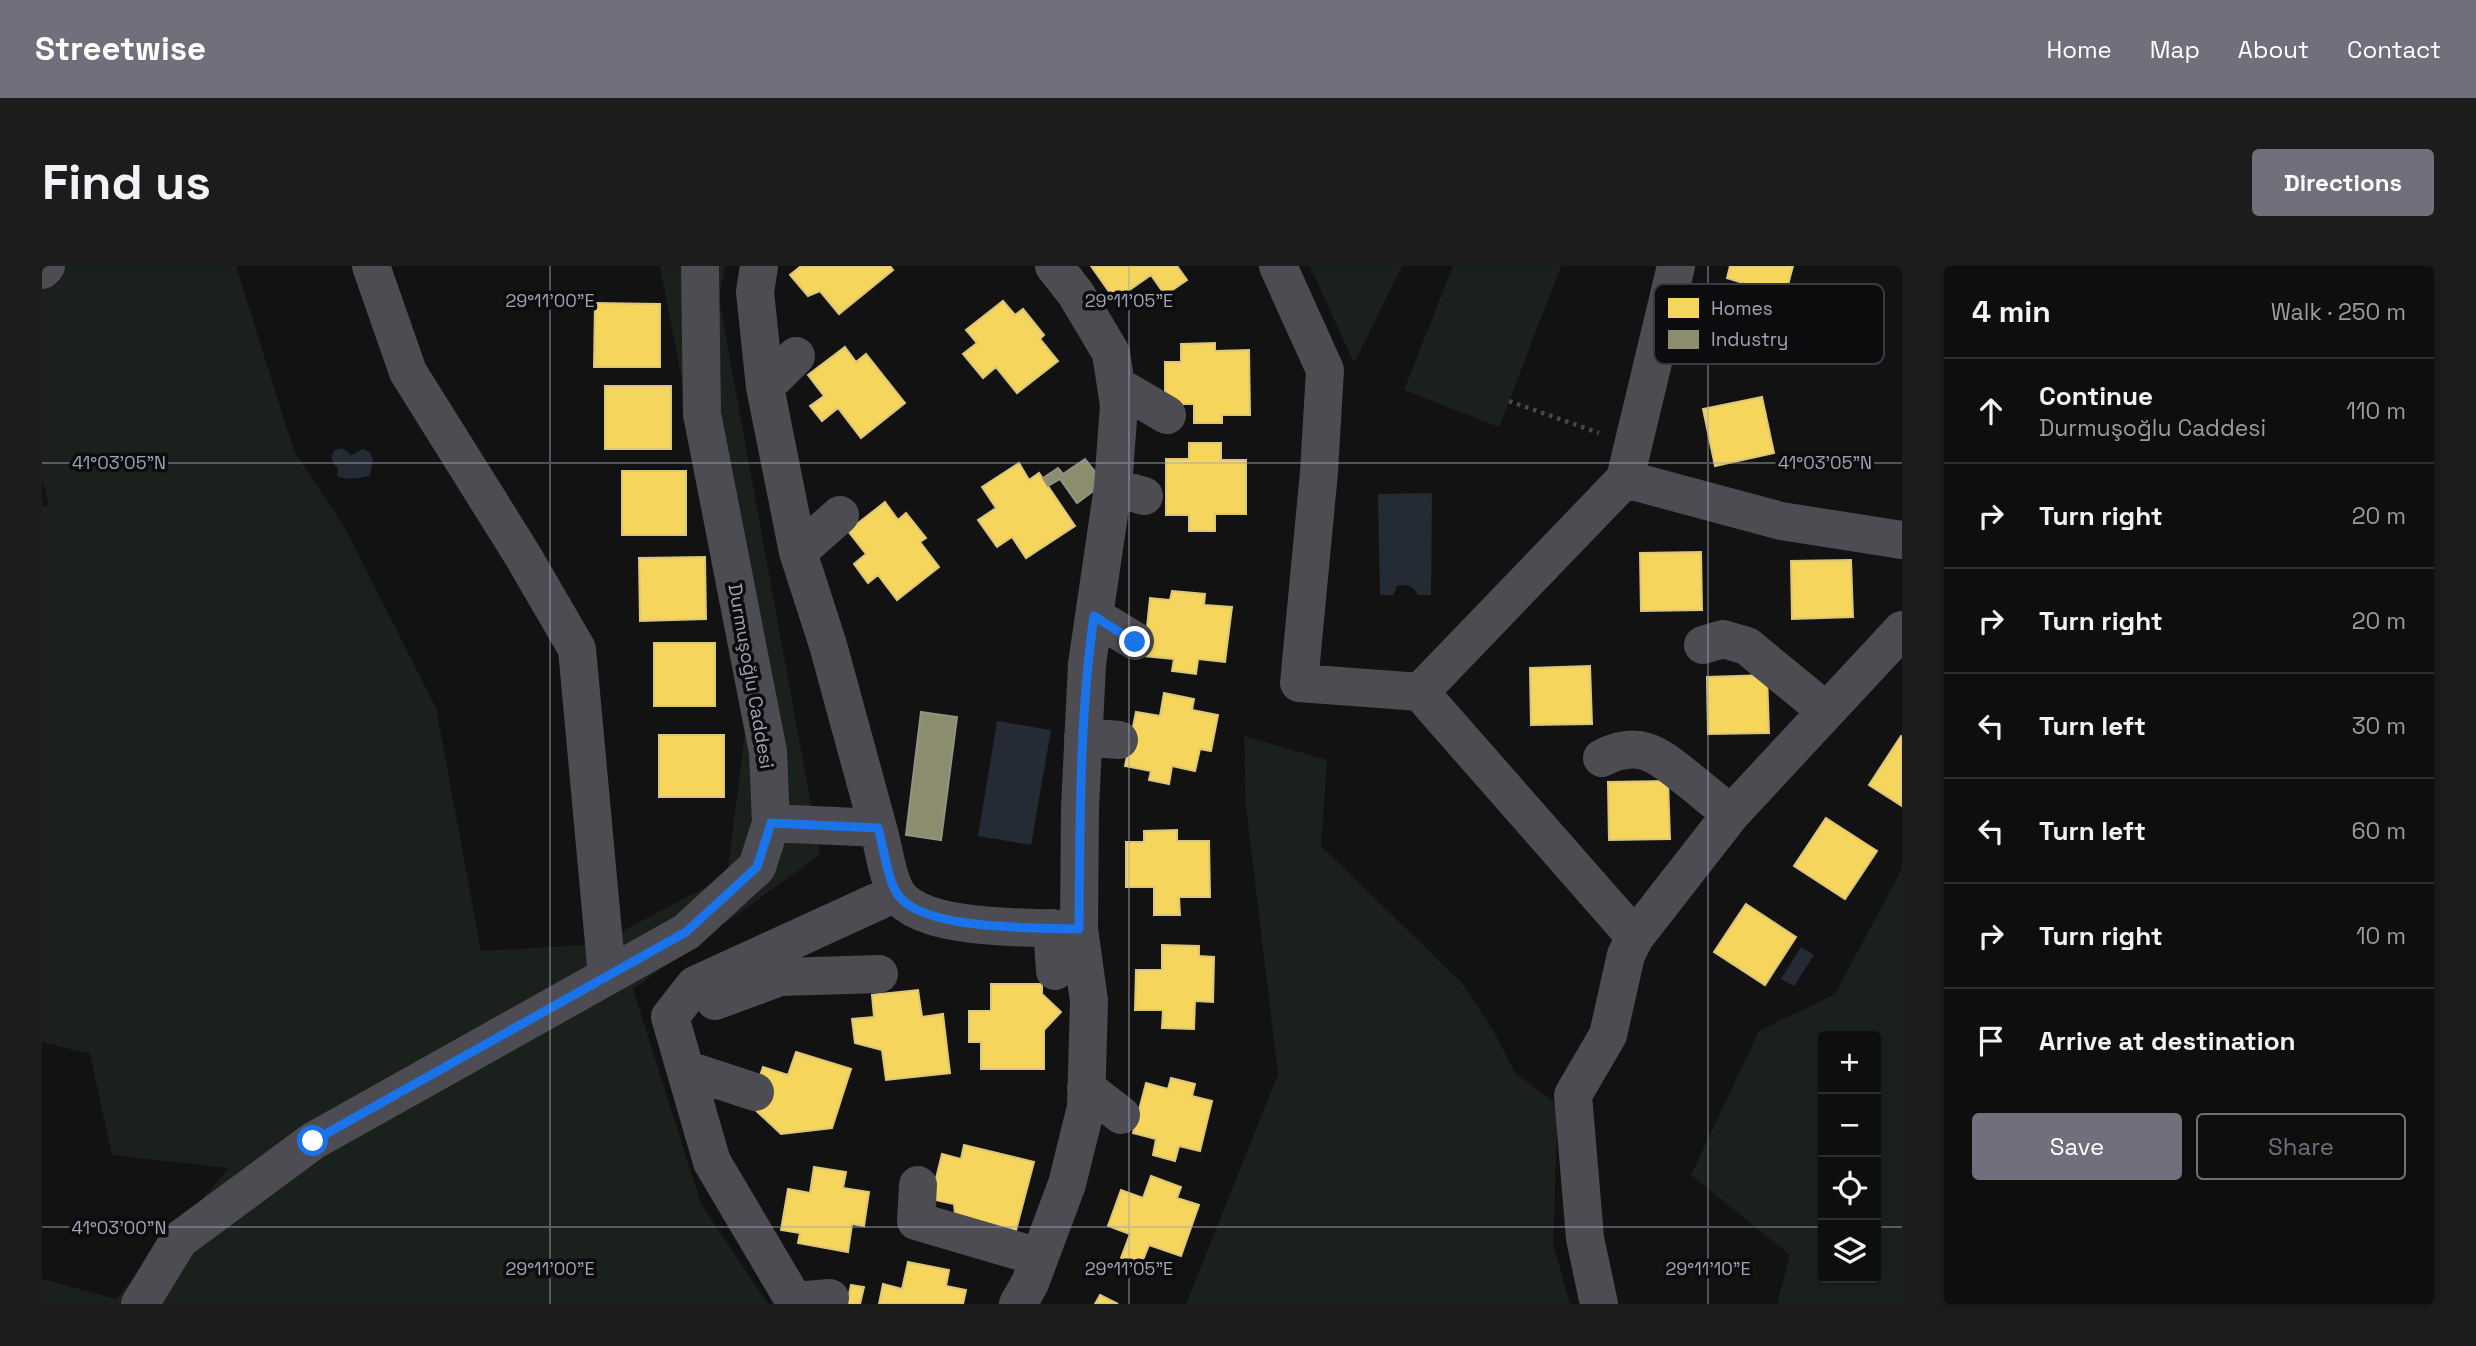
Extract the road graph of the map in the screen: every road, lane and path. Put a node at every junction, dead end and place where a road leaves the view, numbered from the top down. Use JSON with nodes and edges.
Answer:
{"nodes":[{"id":1,"x":46,"y":266,"type":"edge"},
{"id":2,"x":371,"y":266,"type":"edge"},
{"id":3,"x":700,"y":266,"type":"edge"},
{"id":4,"x":759,"y":266,"type":"edge"},
{"id":5,"x":1054,"y":266,"type":"edge"},
{"id":6,"x":1080,"y":266,"type":"edge"},
{"id":7,"x":1278,"y":266,"type":"edge"},
{"id":8,"x":1676,"y":266,"type":"edge"},
{"id":9,"x":42,"y":270,"type":"edge"},
{"id":10,"x":1672,"y":284,"type":"edge"},
{"id":11,"x":796,"y":356,"type":"dead end"},
{"id":12,"x":1654,"y":358,"type":"edge"},
{"id":13,"x":1114,"y":369,"type":"junction"},
{"id":14,"x":765,"y":387,"type":"junction"},
{"id":15,"x":1509,"y":401,"type":"dead end"},
{"id":16,"x":1167,"y":415,"type":"dead end"},
{"id":17,"x":1629,"y":462,"type":"junction"},
{"id":18,"x":840,"y":515,"type":"dead end"},
{"id":19,"x":1902,"y":540,"type":"edge"},
{"id":20,"x":798,"y":552,"type":"junction"},
{"id":21,"x":1094,"y":616,"type":"junction"},
{"id":22,"x":1902,"y":630,"type":"edge"},
{"id":23,"x":1135,"y":642,"type":"dead end"},
{"id":24,"x":1703,"y":645,"type":"dead end"},
{"id":25,"x":1420,"y":692,"type":"junction"},
{"id":26,"x":1826,"y":711,"type":"junction"},
{"id":27,"x":1602,"y":758,"type":"dead end"},
{"id":28,"x":1731,"y":814,"type":"junction"},
{"id":29,"x":771,"y":823,"type":"junction"},
{"id":30,"x":878,"y":828,"type":"junction"},
{"id":31,"x":895,"y":893,"type":"junction"},
{"id":32,"x":1065,"y":928,"type":"junction"},
{"id":33,"x":1635,"y":937,"type":"junction"},
{"id":34,"x":1055,"y":971,"type":"dead end"},
{"id":35,"x":879,"y":974,"type":"dead end"},
{"id":36,"x":607,"y":976,"type":"junction"},
{"id":37,"x":670,"y":1017,"type":"junction"},
{"id":38,"x":685,"y":1069,"type":"junction"},
{"id":39,"x":1086,"y":1088,"type":"junction"},
{"id":40,"x":755,"y":1092,"type":"dead end"},
{"id":41,"x":1121,"y":1115,"type":"dead end"},
{"id":42,"x":918,"y":1185,"type":"dead end"},
{"id":43,"x":737,"y":1206,"type":"junction"},
{"id":44,"x":775,"y":1217,"type":"dead end"},
{"id":45,"x":1039,"y":1257,"type":"junction"},
{"id":46,"x":1024,"y":1300,"type":"edge"},
{"id":47,"x":807,"y":1301,"type":"edge"},
{"id":48,"x":140,"y":1304,"type":"edge"},
{"id":49,"x":1599,"y":1304,"type":"edge"}],
"edges":[{"from":1,"to":9,"type":"street"},
{"from":2,"to":36,"type":"street"},
{"from":3,"to":29,"type":"street","name":"Durmuşoğlu Caddesi"},
{"from":4,"to":14,"type":"street"},
{"from":5,"to":13,"type":"street"},
{"from":6,"to":13,"type":"street"},
{"from":7,"to":25,"type":"street"},
{"from":8,"to":10,"type":"street"},
{"from":11,"to":14,"type":"street"},
{"from":12,"to":17,"type":"street"},
{"from":13,"to":16,"type":"street"},
{"from":13,"to":21,"type":"street"},
{"from":14,"to":20,"type":"street"},
{"from":15,"to":17,"type":"path"},
{"from":17,"to":19,"type":"street"},
{"from":17,"to":25,"type":"street"},
{"from":18,"to":20,"type":"street"},
{"from":20,"to":30,"type":"street"},
{"from":21,"to":23,"type":"street"},
{"from":21,"to":32,"type":"street"},
{"from":22,"to":26,"type":"street"},
{"from":24,"to":26,"type":"street"},
{"from":25,"to":33,"type":"street"},
{"from":26,"to":28,"type":"street"},
{"from":27,"to":28,"type":"street"},
{"from":28,"to":33,"type":"street"},
{"from":29,"to":30,"type":"street"},
{"from":29,"to":36,"type":"street","name":"Durmuşoğlu Caddesi"},
{"from":30,"to":31,"type":"street"},
{"from":31,"to":32,"type":"street"},
{"from":31,"to":37,"type":"street"},
{"from":32,"to":34,"type":"street"},
{"from":32,"to":39,"type":"street"},
{"from":33,"to":49,"type":"street"},
{"from":35,"to":37,"type":"street"},
{"from":36,"to":48,"type":"street","name":"Durmuşoğlu Caddesi"},
{"from":37,"to":38,"type":"street"},
{"from":38,"to":40,"type":"street"},
{"from":38,"to":43,"type":"street"},
{"from":39,"to":41,"type":"street"},
{"from":39,"to":45,"type":"street"},
{"from":42,"to":45,"type":"street"},
{"from":43,"to":44,"type":"street"},
{"from":43,"to":47,"type":"street"},
{"from":45,"to":46,"type":"street"}]}
